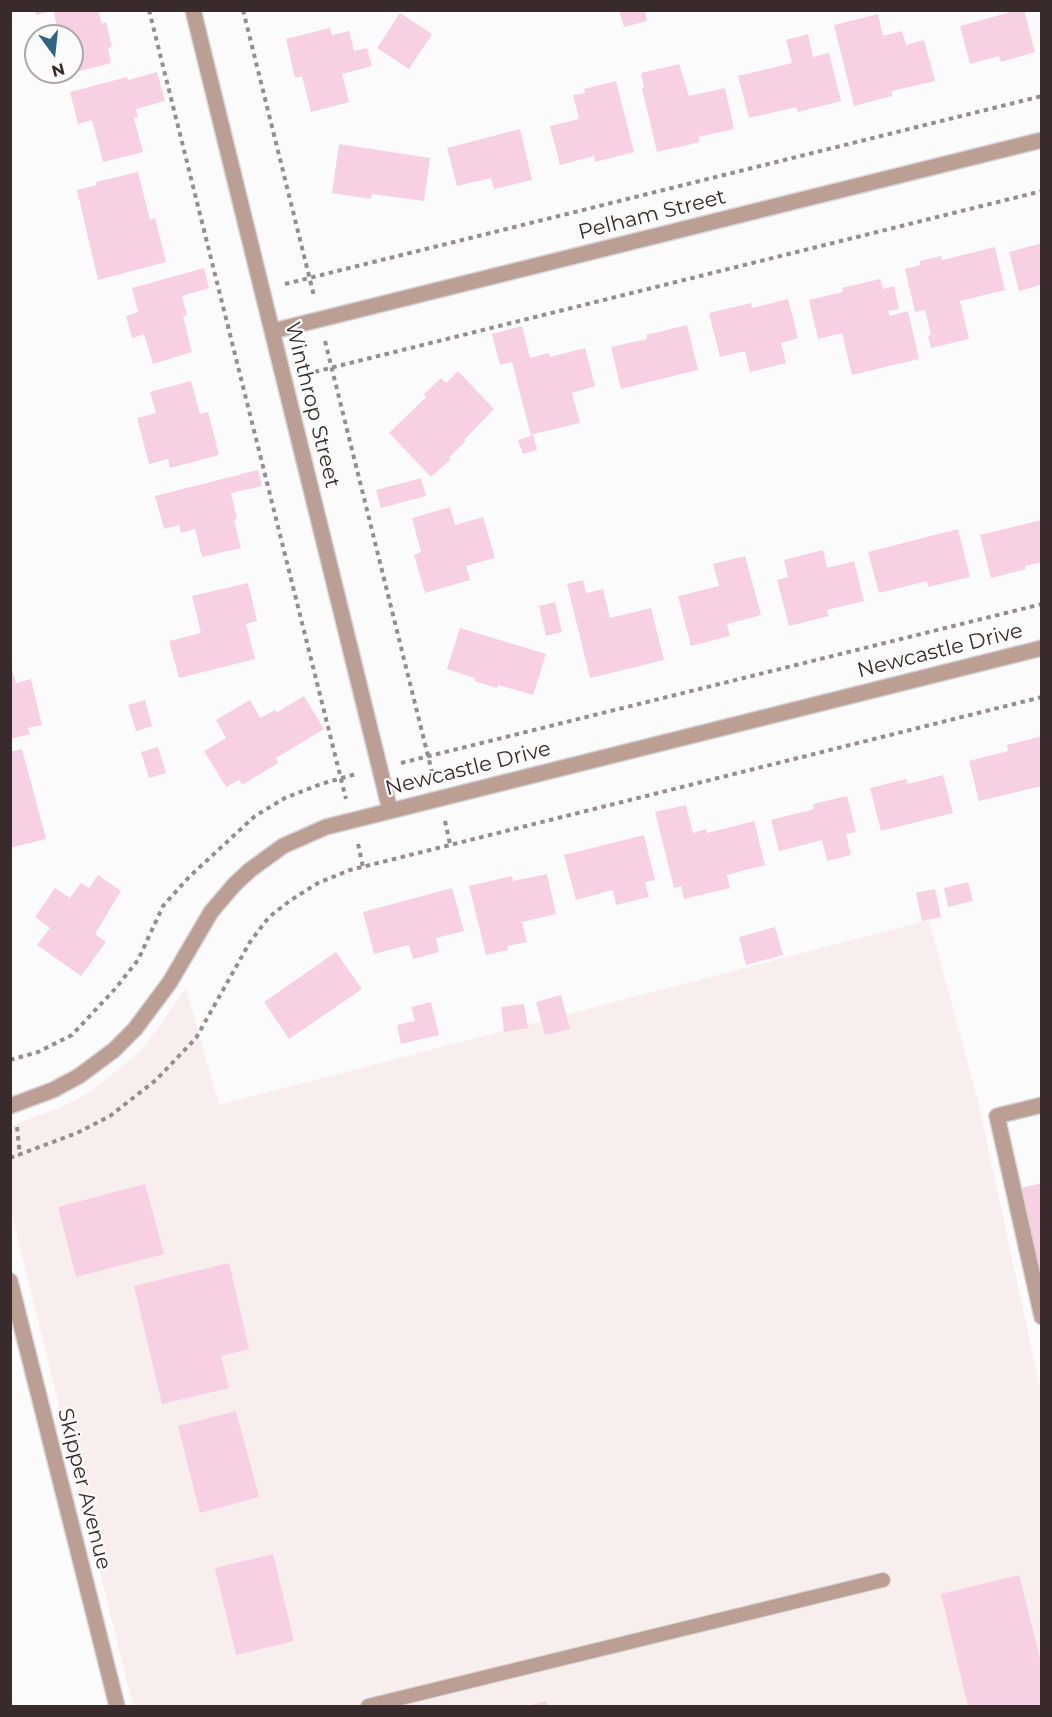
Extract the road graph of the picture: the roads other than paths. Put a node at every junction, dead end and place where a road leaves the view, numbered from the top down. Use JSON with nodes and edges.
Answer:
{"nodes":[{"id":1,"x":193,"y":10,"type":"edge"},
{"id":2,"x":1041,"y":140,"type":"edge"},
{"id":3,"x":273,"y":331,"type":"junction"},
{"id":4,"x":1041,"y":648,"type":"edge"},
{"id":5,"x":390,"y":810,"type":"junction"},
{"id":6,"x":1041,"y":1105,"type":"edge"},
{"id":7,"x":10,"y":1106,"type":"edge"},
{"id":8,"x":10,"y":1281,"type":"edge"},
{"id":9,"x":1041,"y":1317,"type":"edge"},
{"id":10,"x":882,"y":1580,"type":"dead end"},
{"id":11,"x":117,"y":1707,"type":"edge"},
{"id":12,"x":368,"y":1707,"type":"edge"}],
"edges":[{"from":1,"to":3,"type":"street","name":"Winthrop Street"},
{"from":2,"to":3,"type":"street","name":"Pelham Street"},
{"from":3,"to":5,"type":"street","name":"Winthrop Street"},
{"from":4,"to":5,"type":"street","name":"Newcastle Drive"},
{"from":5,"to":7,"type":"street","name":"Newcastle Drive"},
{"from":6,"to":9,"type":"street"},
{"from":8,"to":11,"type":"street","name":"Skipper Avenue"},
{"from":10,"to":12,"type":"lane"}]}
